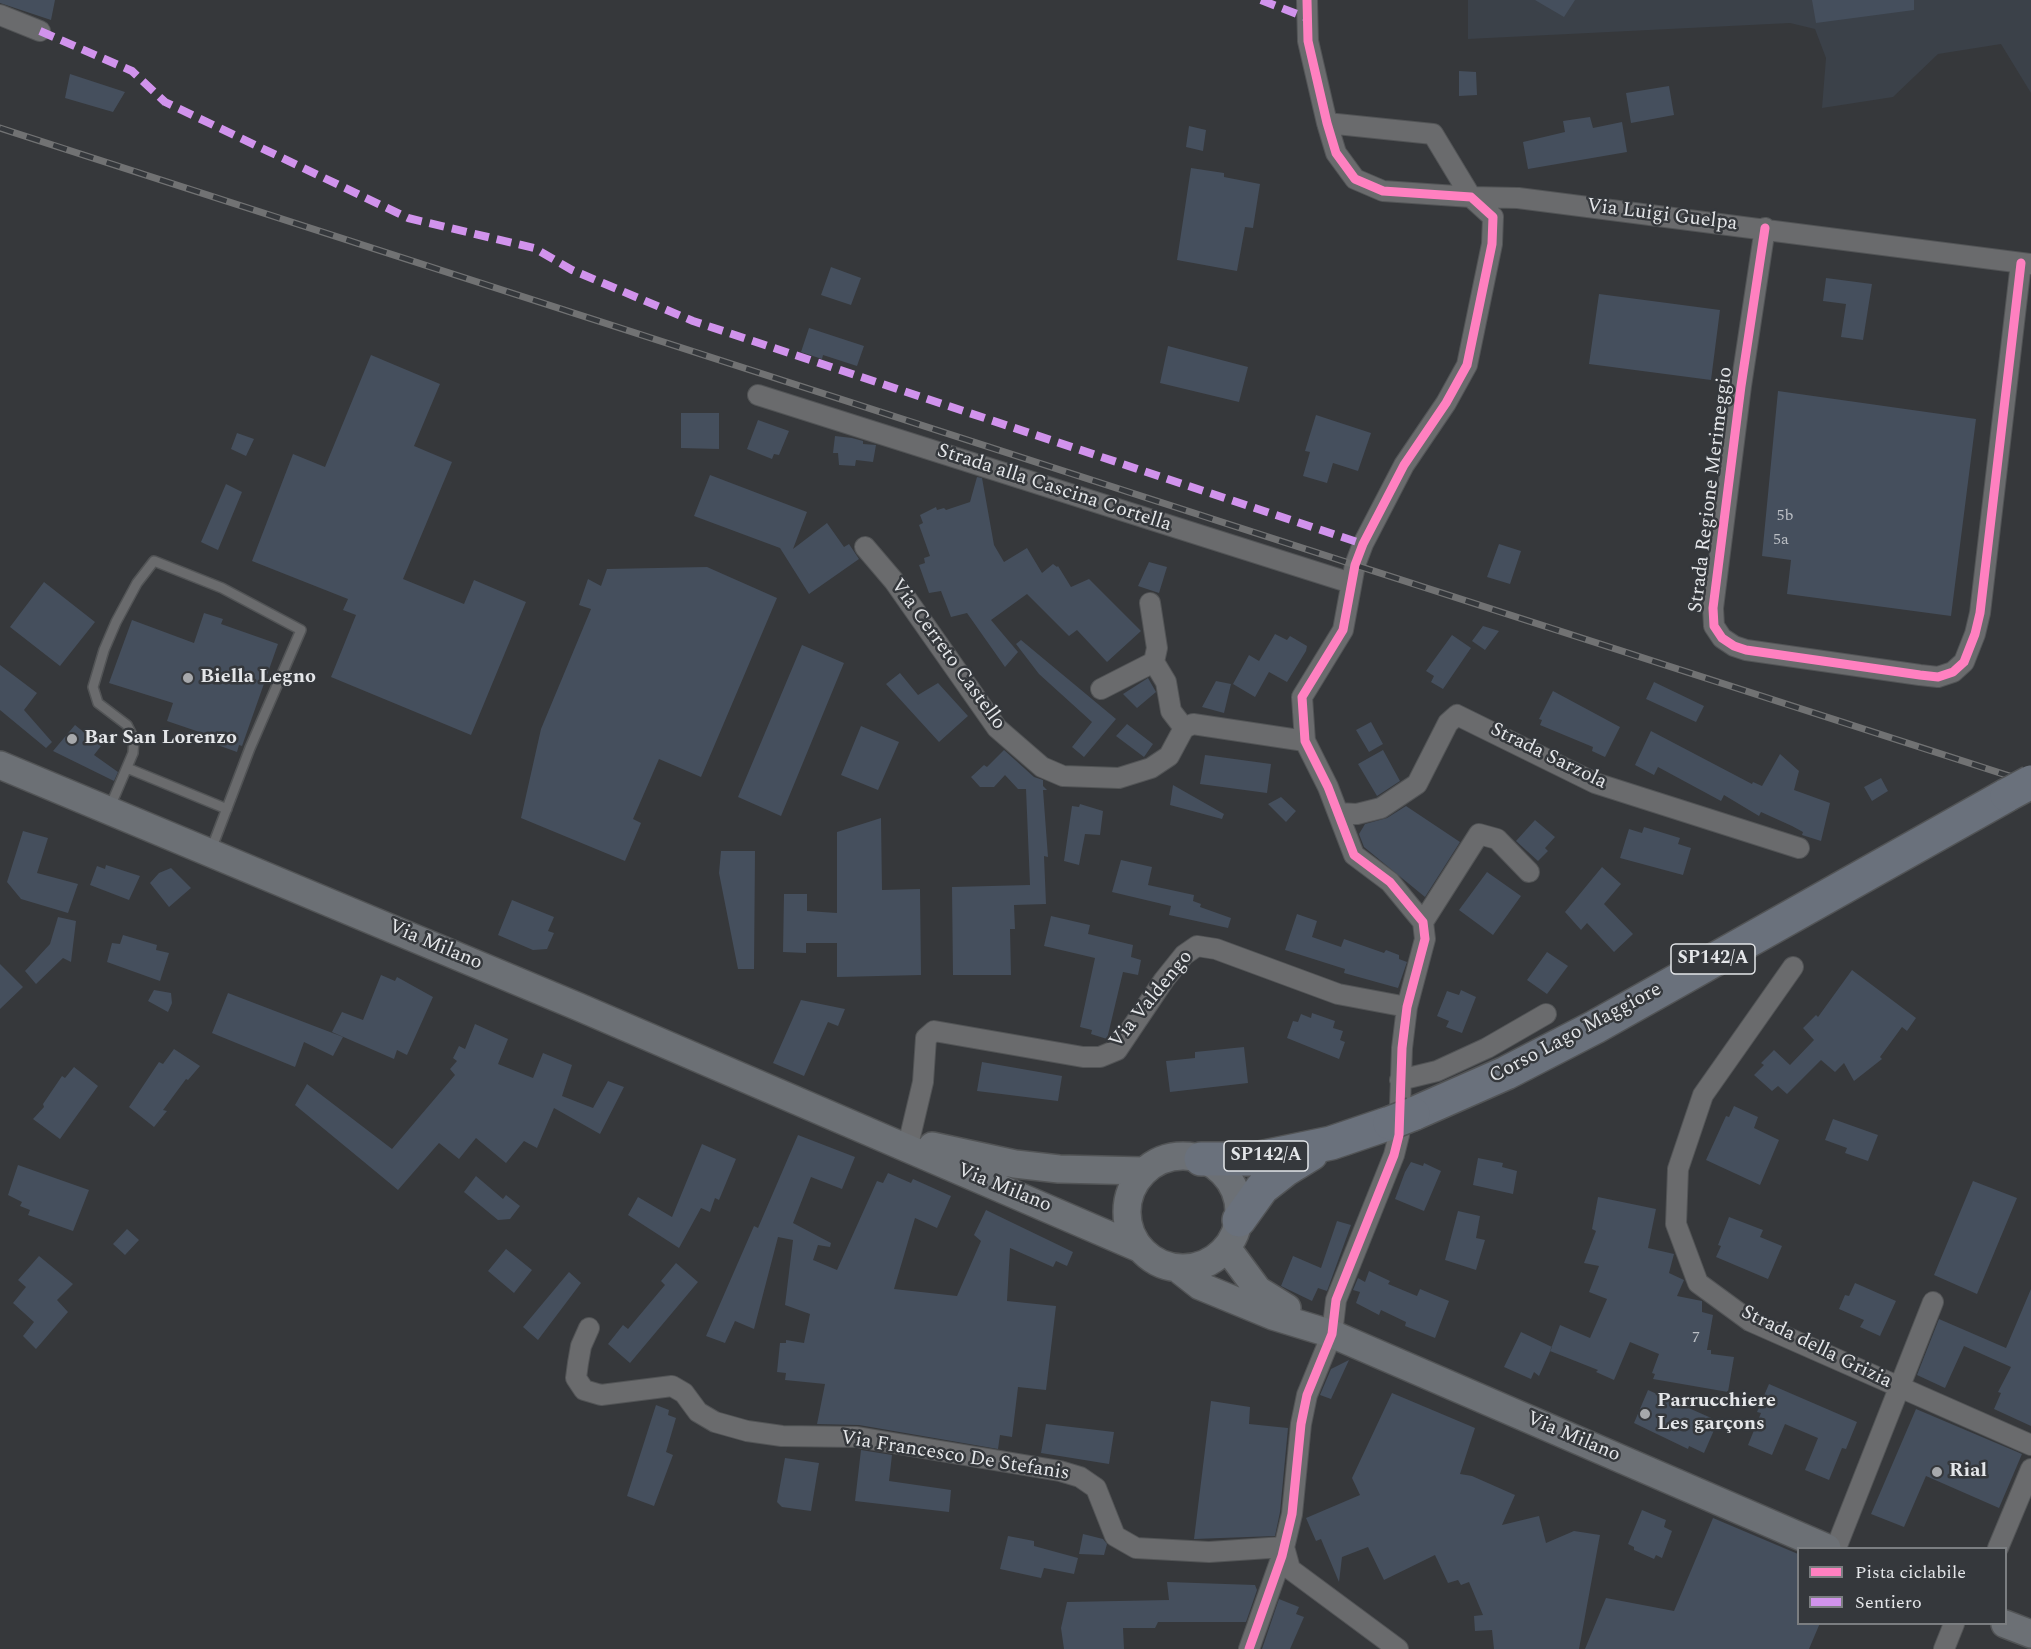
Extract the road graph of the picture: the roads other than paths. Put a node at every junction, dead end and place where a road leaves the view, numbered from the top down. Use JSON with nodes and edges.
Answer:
{"nodes":[{"id":1,"x":1307,"y":0,"type":"edge"},
{"id":2,"x":0,"y":15,"type":"edge"},
{"id":3,"x":40,"y":31,"type":"dead end"},
{"id":4,"x":1327,"y":123,"type":"junction"},
{"id":5,"x":1471,"y":197,"type":"junction"},
{"id":6,"x":1765,"y":228,"type":"junction"},
{"id":7,"x":2026,"y":263,"type":"edge"},
{"id":8,"x":758,"y":395,"type":"dead end"},
{"id":9,"x":865,"y":547,"type":"dead end"},
{"id":10,"x":1351,"y":583,"type":"junction"},
{"id":11,"x":1150,"y":603,"type":"dead end"},
{"id":12,"x":1154,"y":662,"type":"junction"},
{"id":13,"x":1101,"y":689,"type":"dead end"},
{"id":14,"x":1184,"y":728,"type":"junction"},
{"id":15,"x":1305,"y":741,"type":"junction"},
{"id":16,"x":0,"y":765,"type":"edge"},
{"id":17,"x":127,"y":768,"type":"junction"},
{"id":18,"x":2019,"y":788,"type":"edge"},
{"id":19,"x":227,"y":809,"type":"junction"},
{"id":20,"x":109,"y":810,"type":"junction"},
{"id":21,"x":1338,"y":813,"type":"junction"},
{"id":22,"x":1799,"y":848,"type":"dead end"},
{"id":23,"x":210,"y":852,"type":"junction"},
{"id":24,"x":1529,"y":872,"type":"dead end"},
{"id":25,"x":1423,"y":922,"type":"junction"},
{"id":26,"x":1793,"y":967,"type":"dead end"},
{"id":27,"x":1407,"y":1007,"type":"junction"},
{"id":28,"x":1546,"y":1014,"type":"dead end"},
{"id":29,"x":1400,"y":1080,"type":"junction"},
{"id":30,"x":869,"y":1131,"type":"junction"},
{"id":31,"x":909,"y":1141,"type":"junction"},
{"id":32,"x":1331,"y":1143,"type":"junction"},
{"id":33,"x":1201,"y":1159,"type":"junction"},
{"id":34,"x":1144,"y":1171,"type":"junction"},
{"id":35,"x":1233,"y":1234,"type":"junction"},
{"id":36,"x":1139,"y":1248,"type":"junction"},
{"id":37,"x":1177,"y":1268,"type":"junction"},
{"id":38,"x":1934,"y":1302,"type":"dead end"},
{"id":39,"x":589,"y":1328,"type":"dead end"},
{"id":40,"x":1325,"y":1332,"type":"junction"},
{"id":41,"x":1899,"y":1388,"type":"junction"},
{"id":42,"x":2031,"y":1445,"type":"edge"},
{"id":43,"x":2031,"y":1469,"type":"edge"},
{"id":44,"x":1284,"y":1547,"type":"junction"},
{"id":45,"x":1825,"y":1547,"type":"edge"},
{"id":46,"x":1836,"y":1547,"type":"edge"},
{"id":47,"x":1998,"y":1547,"type":"edge"},
{"id":48,"x":2007,"y":1624,"type":"edge"},
{"id":49,"x":1953,"y":1625,"type":"edge"},
{"id":50,"x":2031,"y":1634,"type":"edge"},
{"id":51,"x":1249,"y":1649,"type":"edge"},
{"id":52,"x":1398,"y":1649,"type":"edge"},
{"id":53,"x":1944,"y":1649,"type":"edge"}],
"edges":[{"from":1,"to":4,"type":"street"},
{"from":2,"to":3,"type":"street"},
{"from":4,"to":5,"type":"street"},
{"from":4,"to":5,"type":"street"},
{"from":5,"to":6,"type":"street","name":"Via Luigi Guelpa"},
{"from":5,"to":10,"type":"street"},
{"from":6,"to":7,"type":"street","name":"Via Luigi Guelpa"},
{"from":6,"to":7,"type":"street","name":"Strada Regione Merimeggio"},
{"from":8,"to":10,"type":"street","name":"Strada alla Cascina Cortella"},
{"from":9,"to":14,"type":"street","name":"Via Cerreto Castello"},
{"from":10,"to":15,"type":"street"},
{"from":11,"to":12,"type":"street"},
{"from":12,"to":13,"type":"street"},
{"from":12,"to":14,"type":"street"},
{"from":14,"to":15,"type":"street"},
{"from":15,"to":21,"type":"street"},
{"from":16,"to":20,"type":"main road","name":"Via Milano"},
{"from":17,"to":19,"type":"lane"},
{"from":17,"to":19,"type":"lane"},
{"from":17,"to":20,"type":"lane"},
{"from":18,"to":32,"type":"highway","name":"Corso Lago Maggiore","number":"SP142/A"},
{"from":19,"to":23,"type":"lane"},
{"from":20,"to":23,"type":"main road","name":"Via Milano"},
{"from":21,"to":22,"type":"street","name":"Strada Sarzola"},
{"from":21,"to":25,"type":"street"},
{"from":23,"to":30,"type":"main road","name":"Via Milano"},
{"from":24,"to":25,"type":"street"},
{"from":25,"to":27,"type":"street"},
{"from":26,"to":41,"type":"street","name":"Strada della Grizia"},
{"from":27,"to":29,"type":"street"},
{"from":27,"to":31,"type":"street","name":"Via Valdengo"},
{"from":28,"to":29,"type":"street"},
{"from":29,"to":40,"type":"street"},
{"from":30,"to":31,"type":"main road","name":"Via Milano"},
{"from":30,"to":36,"type":"main road","name":"Via Milano"},
{"from":31,"to":34,"type":"main road","name":"Via Milano"},
{"from":32,"to":33,"type":"highway","name":"Corso Lago Maggiore","number":"SP142/A"},
{"from":32,"to":35,"type":"highway","name":"Corso Lago Maggiore","number":"SP142/A"},
{"from":33,"to":34,"type":"main road"},
{"from":33,"to":35,"type":"main road"},
{"from":34,"to":36,"type":"main road"},
{"from":35,"to":37,"type":"main road"},
{"from":35,"to":40,"type":"main road","name":"Via Milano"},
{"from":36,"to":37,"type":"main road"},
{"from":37,"to":40,"type":"main road","name":"Via Milano"},
{"from":38,"to":41,"type":"street","name":"Strada della Grizia"},
{"from":39,"to":44,"type":"street","name":"Via Francesco De Stefanis"},
{"from":40,"to":44,"type":"street"},
{"from":40,"to":45,"type":"main road","name":"Via Milano"},
{"from":41,"to":42,"type":"street","name":"Strada della Grizia"},
{"from":41,"to":46,"type":"street","name":"Strada della Grizia"},
{"from":43,"to":47,"type":"street"},
{"from":44,"to":51,"type":"street"},
{"from":44,"to":52,"type":"street"},
{"from":48,"to":50,"type":"main road"},
{"from":49,"to":53,"type":"street"}]}
